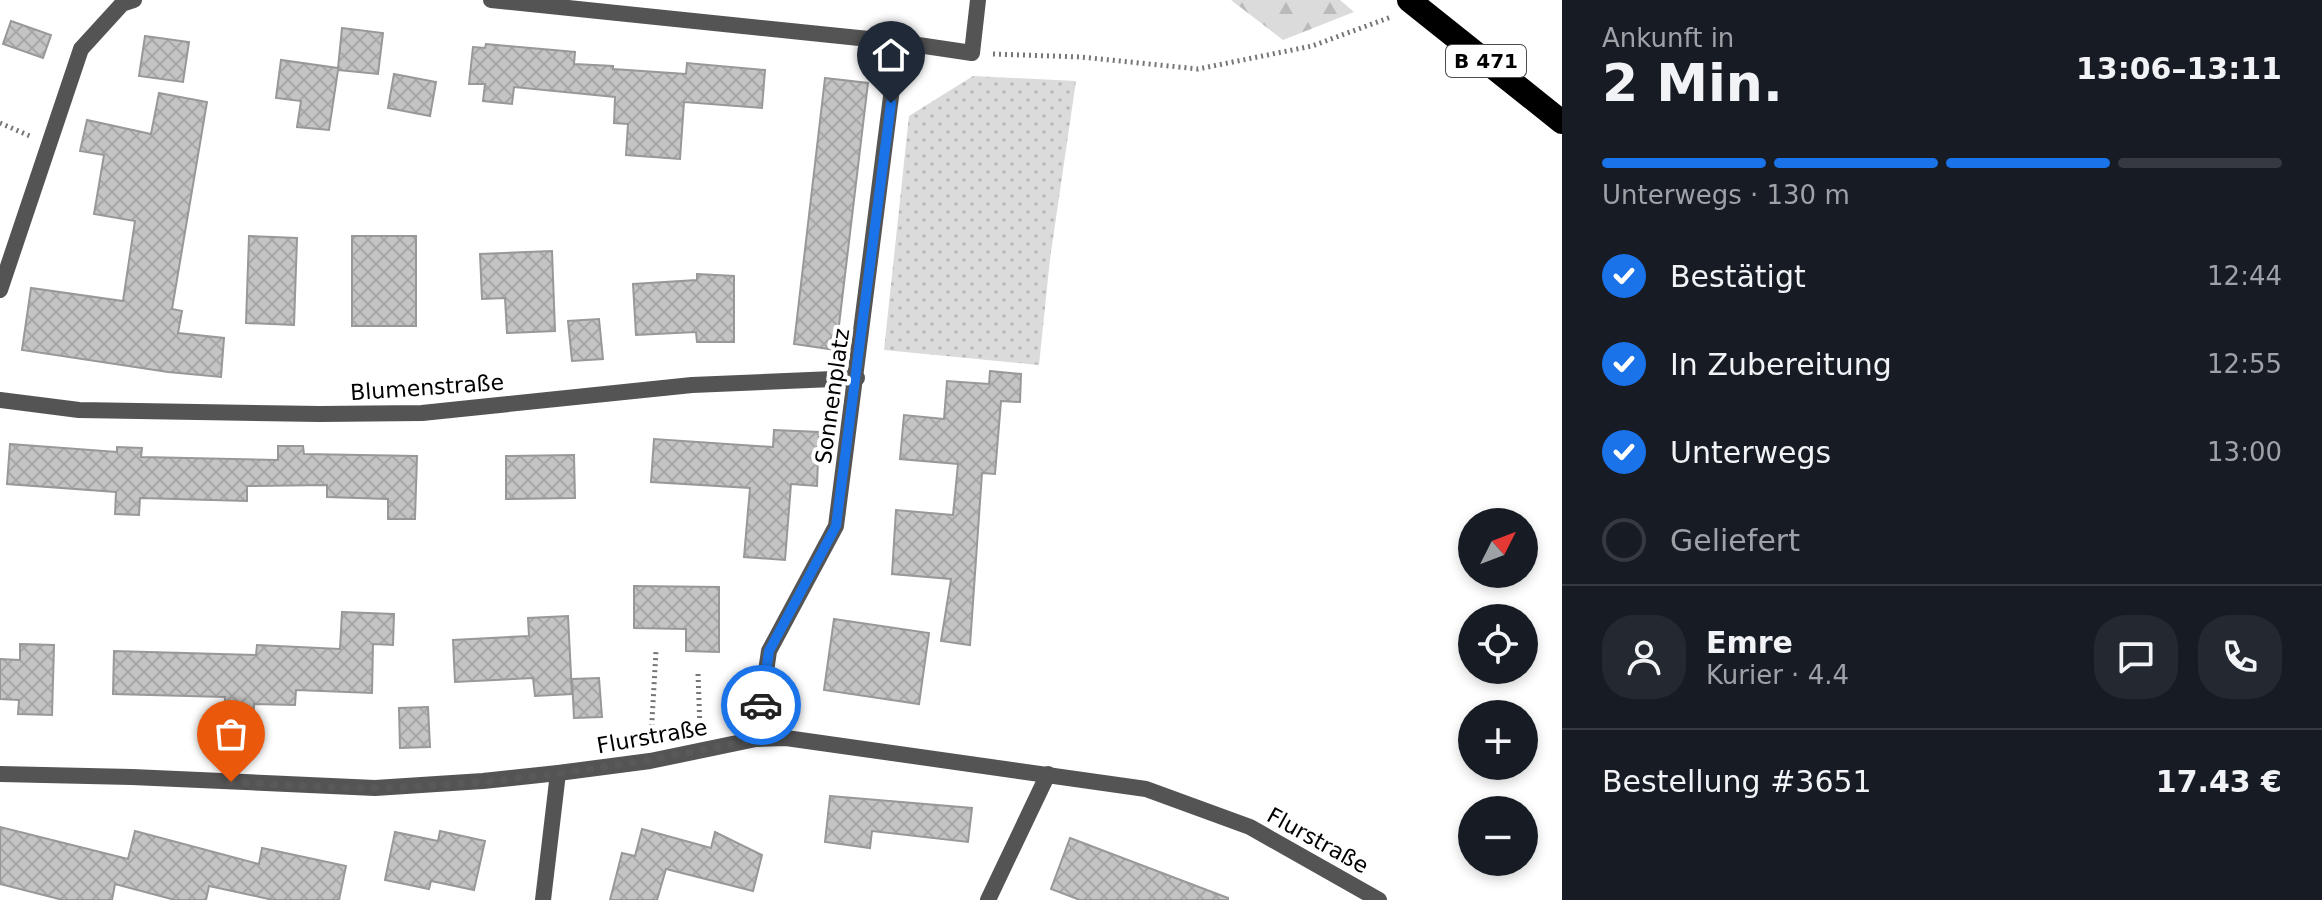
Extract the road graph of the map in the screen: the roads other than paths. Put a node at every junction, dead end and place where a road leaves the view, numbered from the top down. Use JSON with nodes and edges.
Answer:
{"nodes":[{"id":1,"x":134,"y":0,"type":"edge"},
{"id":2,"x":491,"y":0,"type":"edge"},
{"id":3,"x":978,"y":0,"type":"edge"},
{"id":4,"x":1409,"y":0,"type":"edge"},
{"id":5,"x":898,"y":42,"type":"junction"},
{"id":6,"x":1562,"y":122,"type":"edge"},
{"id":7,"x":0,"y":290,"type":"edge"},
{"id":8,"x":857,"y":378,"type":"junction"},
{"id":9,"x":0,"y":400,"type":"edge"},
{"id":10,"x":756,"y":739,"type":"junction"},
{"id":11,"x":558,"y":773,"type":"junction"},
{"id":12,"x":0,"y":774,"type":"edge"},
{"id":13,"x":1048,"y":774,"type":"junction"},
{"id":14,"x":543,"y":900,"type":"edge"},
{"id":15,"x":988,"y":900,"type":"edge"},
{"id":16,"x":1379,"y":900,"type":"edge"}],
"edges":[{"from":1,"to":7,"type":"street"},
{"from":2,"to":5,"type":"street"},
{"from":3,"to":5,"type":"street"},
{"from":4,"to":6,"type":"highway","number":"B 471"},
{"from":5,"to":8,"type":"street","name":"Sonnenplatz"},
{"from":8,"to":9,"type":"street","name":"Blumenstraße"},
{"from":8,"to":10,"type":"street","name":"Sonnenplatz"},
{"from":10,"to":11,"type":"street","name":"Flurstraße"},
{"from":10,"to":13,"type":"street","name":"Flurstraße"},
{"from":11,"to":12,"type":"street","name":"Flurstraße"},
{"from":11,"to":14,"type":"street"},
{"from":13,"to":15,"type":"street"},
{"from":13,"to":16,"type":"street","name":"Flurstraße"}]}
